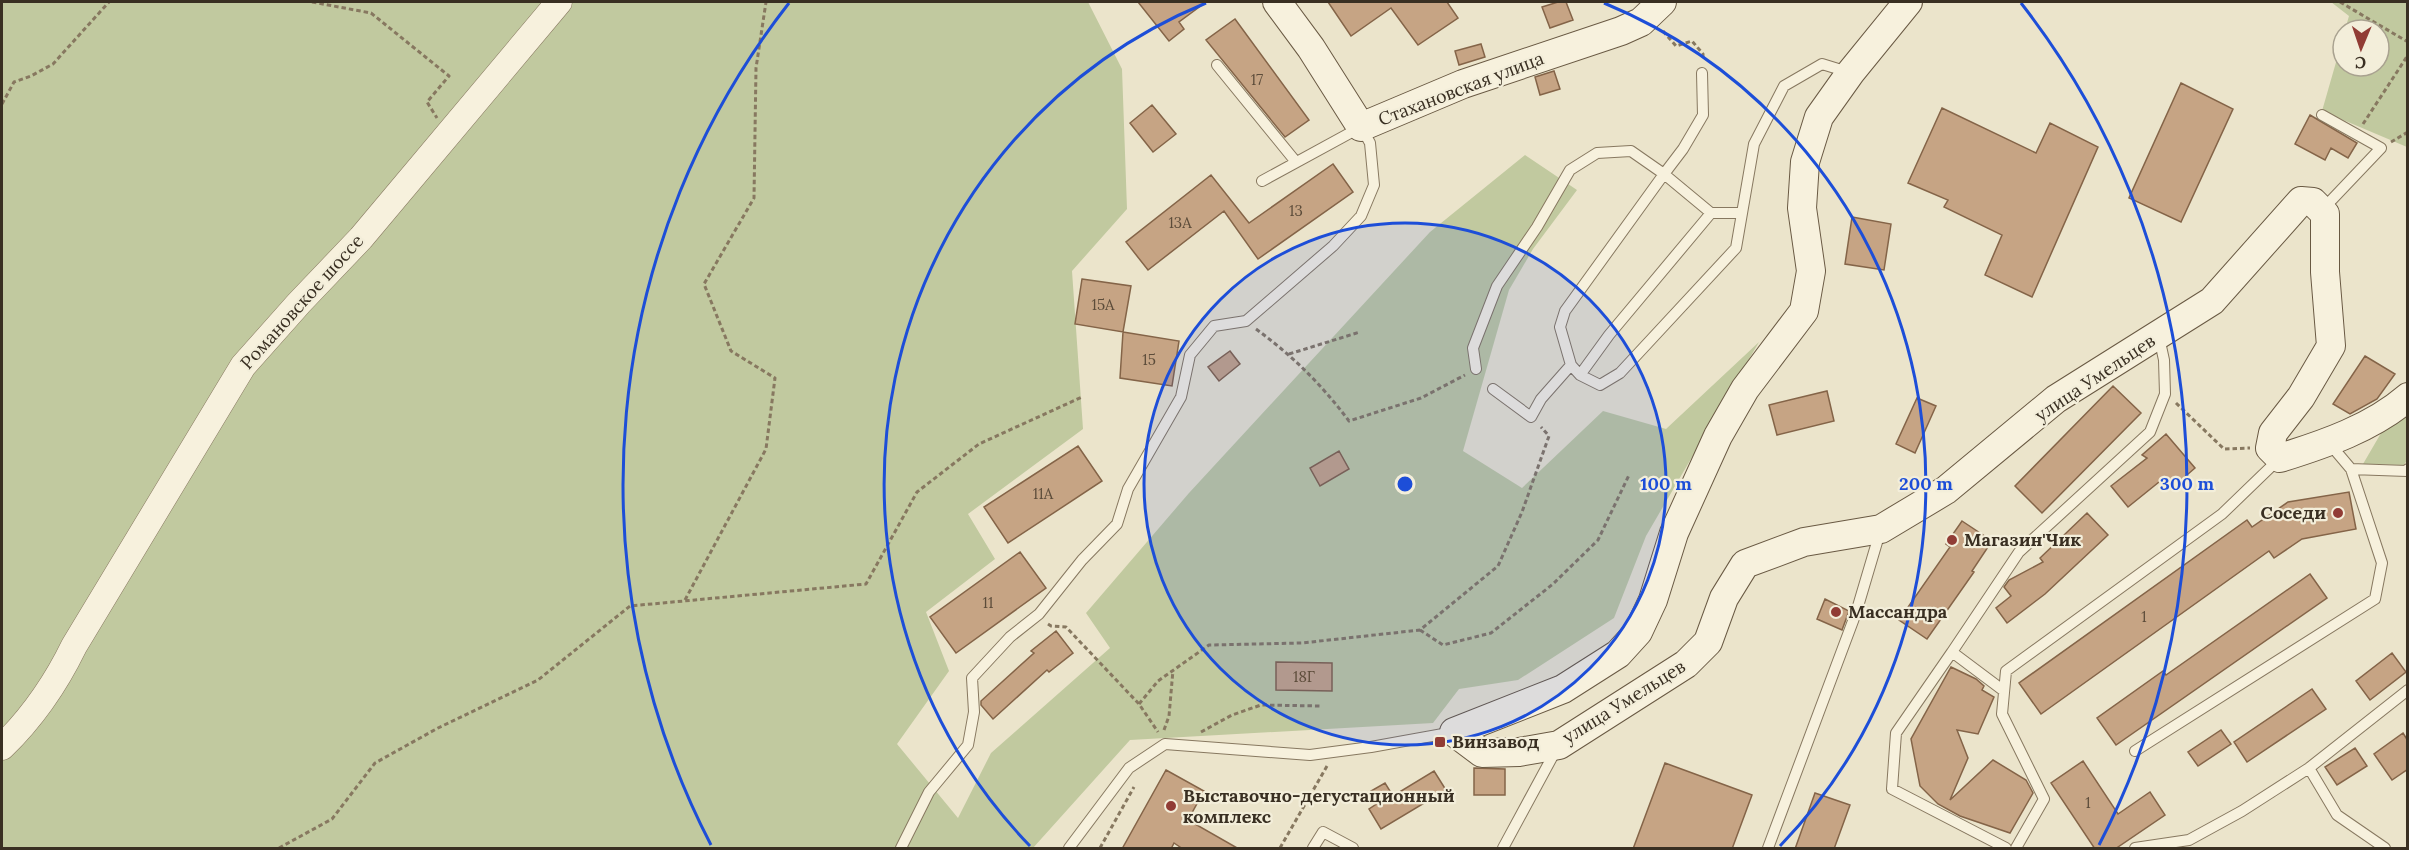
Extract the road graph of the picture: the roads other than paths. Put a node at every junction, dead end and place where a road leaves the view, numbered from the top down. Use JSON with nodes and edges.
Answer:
{"nodes":[{"id":1,"x":559,"y":2,"type":"edge"},
{"id":2,"x":1277,"y":2,"type":"edge"},
{"id":3,"x":1908,"y":2,"type":"edge"},
{"id":4,"x":1656,"y":8,"type":"edge"},
{"id":5,"x":1217,"y":64,"type":"dead end"},
{"id":6,"x":1851,"y":72,"type":"junction"},
{"id":7,"x":1702,"y":73,"type":"road end"},
{"id":8,"x":2322,"y":115,"type":"dead end"},
{"id":9,"x":1361,"y":127,"type":"junction"},
{"id":10,"x":1296,"y":162,"type":"junction"},
{"id":11,"x":1664,"y":174,"type":"junction"},
{"id":12,"x":1262,"y":181,"type":"dead end"},
{"id":13,"x":2321,"y":211,"type":"junction"},
{"id":14,"x":1711,"y":213,"type":"junction"},
{"id":15,"x":1742,"y":213,"type":"junction"},
{"id":16,"x":2158,"y":335,"type":"junction"},
{"id":17,"x":1571,"y":365,"type":"junction"},
{"id":18,"x":1476,"y":369,"type":"road end"},
{"id":19,"x":1580,"y":375,"type":"junction"},
{"id":20,"x":1493,"y":389,"type":"dead end"},
{"id":21,"x":2408,"y":397,"type":"edge"},
{"id":22,"x":2329,"y":443,"type":"junction"},
{"id":23,"x":2275,"y":453,"type":"junction"},
{"id":24,"x":2351,"y":469,"type":"junction"},
{"id":25,"x":2408,"y":469,"type":"edge"},
{"id":26,"x":1881,"y":529,"type":"junction"},
{"id":27,"x":1952,"y":652,"type":"junction"},
{"id":28,"x":2408,"y":690,"type":"edge"},
{"id":29,"x":2004,"y":691,"type":"junction"},
{"id":30,"x":1454,"y":732,"type":"junction"},
{"id":31,"x":1559,"y":744,"type":"junction"},
{"id":32,"x":2,"y":747,"type":"edge"},
{"id":33,"x":2135,"y":751,"type":"dead end"},
{"id":34,"x":2309,"y":768,"type":"junction"},
{"id":35,"x":901,"y":849,"type":"edge"},
{"id":36,"x":1070,"y":849,"type":"edge"},
{"id":37,"x":1313,"y":849,"type":"edge"},
{"id":38,"x":1353,"y":849,"type":"edge"},
{"id":39,"x":1503,"y":849,"type":"edge"},
{"id":40,"x":1768,"y":849,"type":"edge"},
{"id":41,"x":2006,"y":849,"type":"edge"},
{"id":42,"x":2016,"y":849,"type":"edge"},
{"id":43,"x":2135,"y":849,"type":"edge"},
{"id":44,"x":2385,"y":849,"type":"edge"}],
"edges":[{"from":1,"to":32,"type":"street","name":"Романовское шоссе"},
{"from":2,"to":9,"type":"main road","name":"Стахановская улица"},
{"from":3,"to":6,"type":"main road"},
{"from":4,"to":9,"type":"main road","name":"Стахановская улица"},
{"from":5,"to":10,"type":"lane"},
{"from":6,"to":15,"type":"lane"},
{"from":6,"to":30,"type":"main road"},
{"from":7,"to":11,"type":"lane"},
{"from":8,"to":13,"type":"lane"},
{"from":9,"to":10,"type":"lane"},
{"from":9,"to":35,"type":"lane"},
{"from":10,"to":12,"type":"lane"},
{"from":11,"to":14,"type":"lane"},
{"from":11,"to":17,"type":"lane"},
{"from":11,"to":18,"type":"lane"},
{"from":13,"to":16,"type":"main road","name":"улица Умельцев"},
{"from":13,"to":23,"type":"main road"},
{"from":14,"to":15,"type":"lane"},
{"from":14,"to":19,"type":"lane"},
{"from":15,"to":19,"type":"lane"},
{"from":16,"to":26,"type":"main road","name":"улица Умельцев"},
{"from":16,"to":27,"type":"lane"},
{"from":17,"to":19,"type":"lane"},
{"from":17,"to":20,"type":"lane"},
{"from":21,"to":22,"type":"main road"},
{"from":22,"to":23,"type":"main road"},
{"from":22,"to":24,"type":"lane"},
{"from":23,"to":29,"type":"lane"},
{"from":24,"to":25,"type":"lane"},
{"from":24,"to":33,"type":"lane"},
{"from":26,"to":31,"type":"main road","name":"улица Умельцев"},
{"from":26,"to":40,"type":"lane"},
{"from":27,"to":29,"type":"lane"},
{"from":27,"to":41,"type":"lane"},
{"from":28,"to":34,"type":"lane"},
{"from":29,"to":42,"type":"lane"},
{"from":30,"to":31,"type":"main road","name":"улица Умельцев"},
{"from":30,"to":36,"type":"lane"},
{"from":31,"to":39,"type":"lane"},
{"from":34,"to":43,"type":"lane"},
{"from":34,"to":44,"type":"lane"},
{"from":37,"to":38,"type":"lane"}]}
